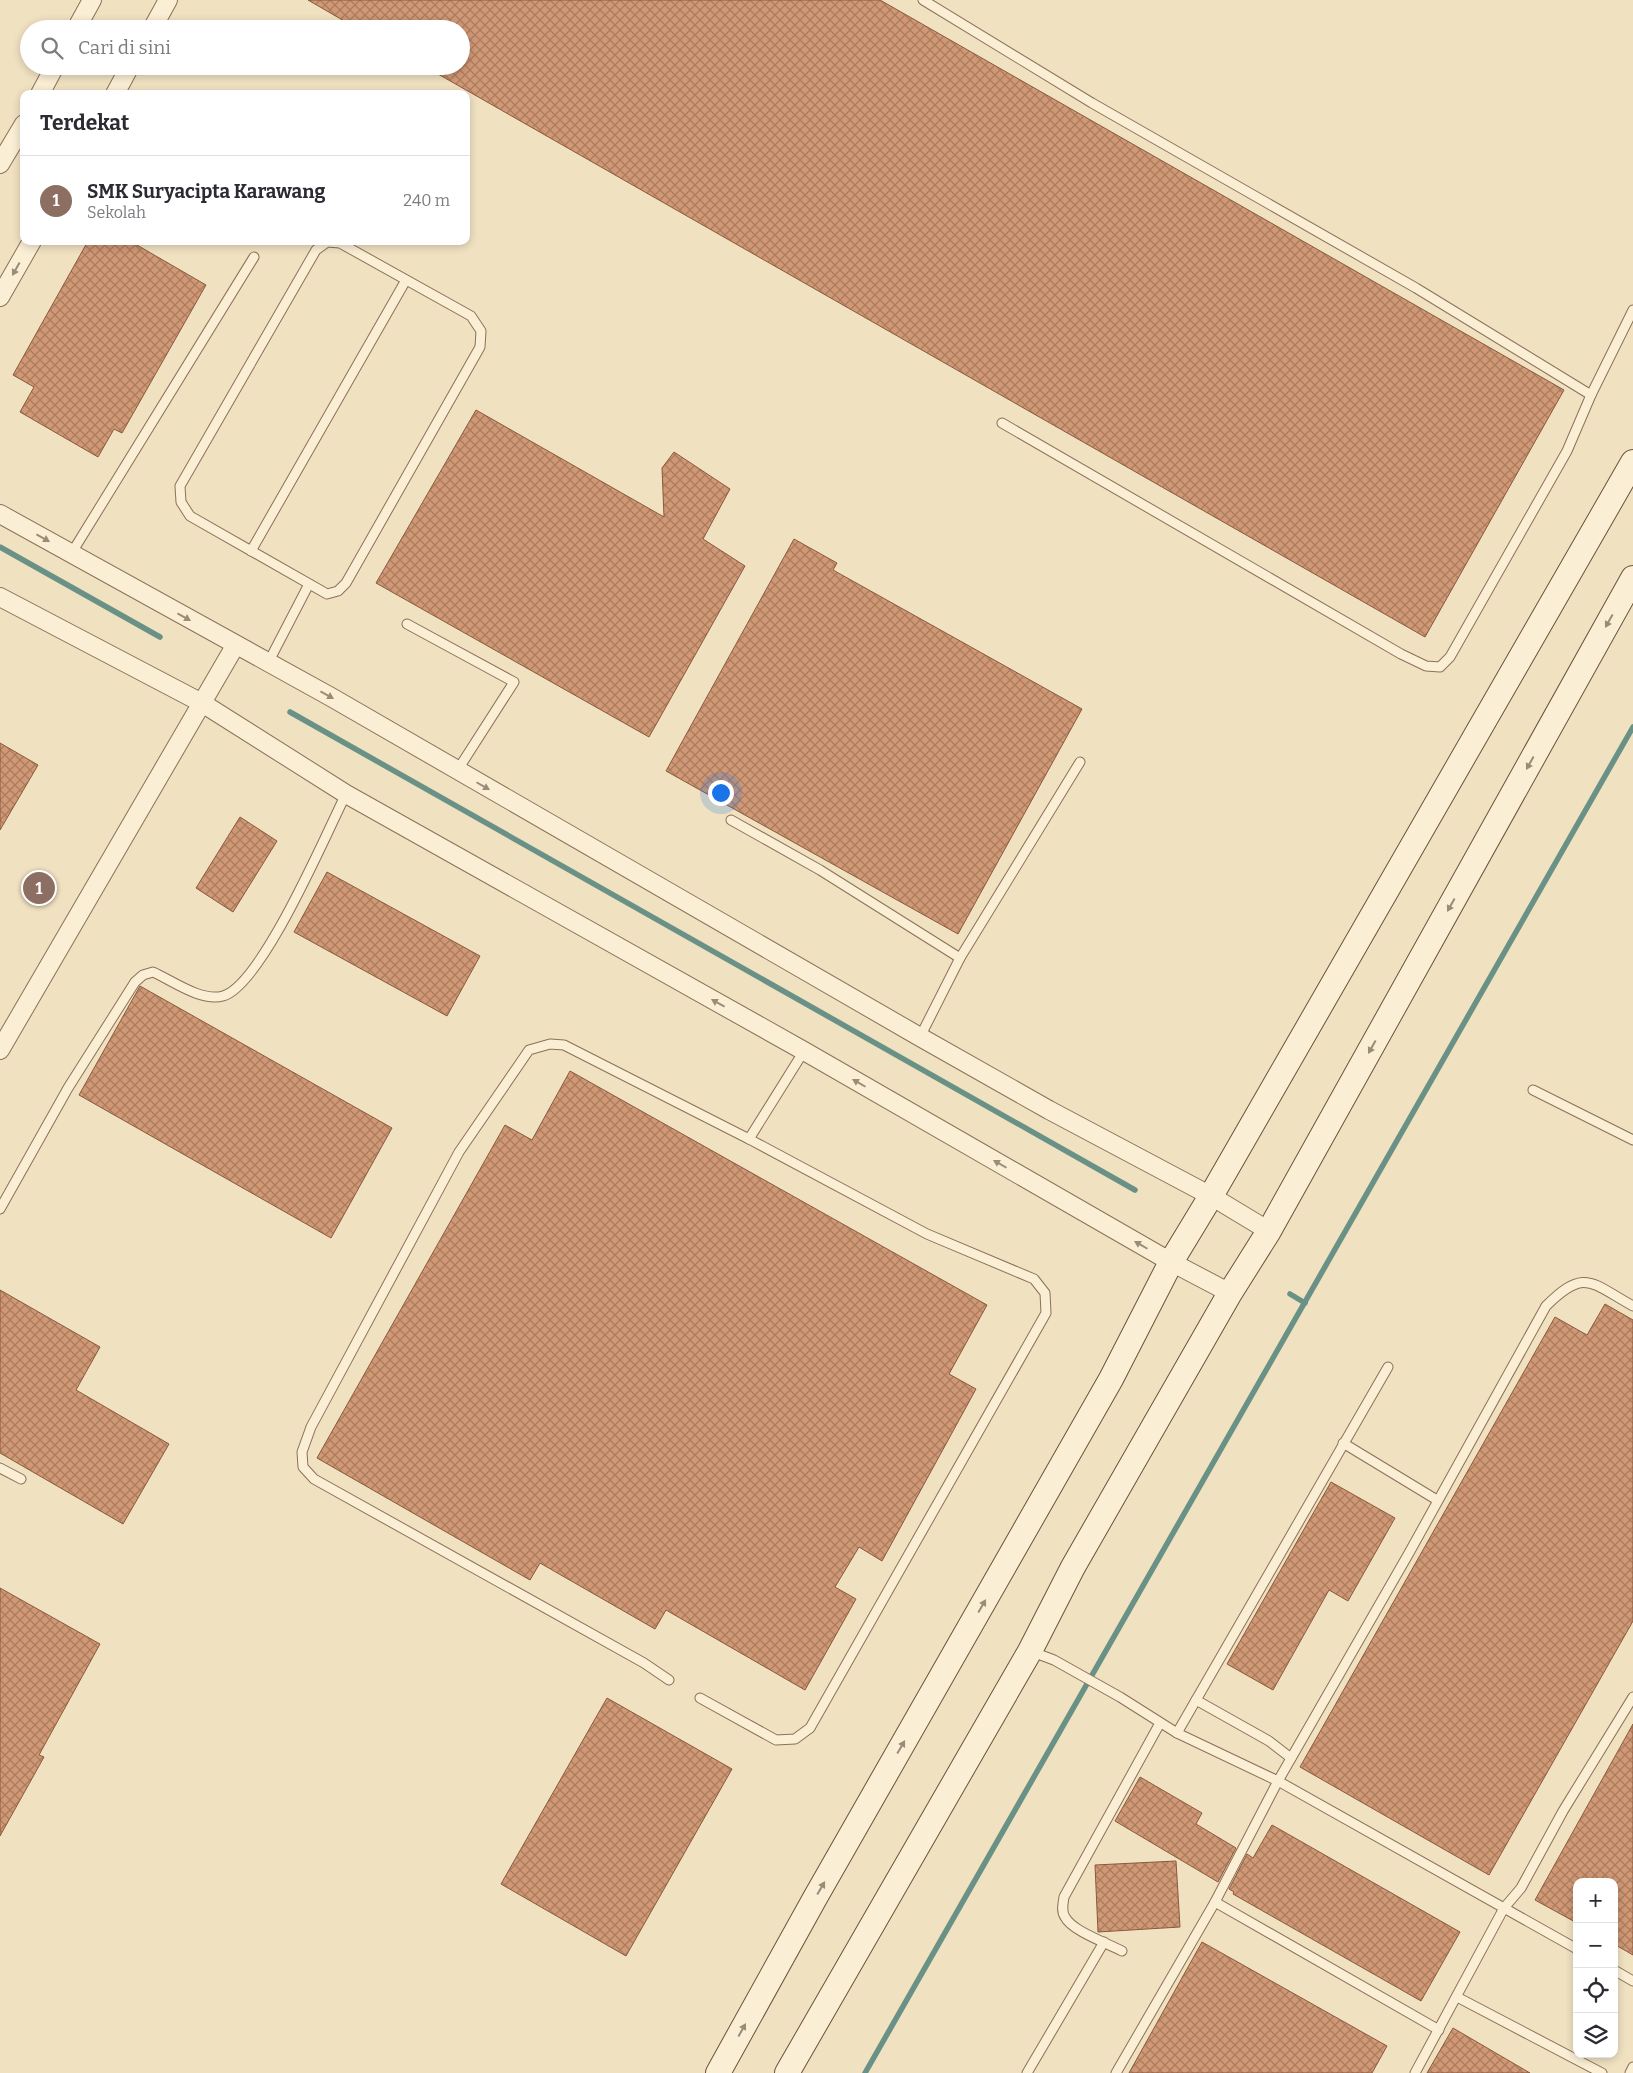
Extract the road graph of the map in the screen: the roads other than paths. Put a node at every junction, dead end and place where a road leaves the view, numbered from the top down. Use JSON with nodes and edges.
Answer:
{"nodes":[{"id":1,"x":92,"y":0,"type":"edge"},
{"id":2,"x":168,"y":0,"type":"edge"},
{"id":3,"x":923,"y":0,"type":"edge"},
{"id":4,"x":81,"y":20,"type":"edge"},
{"id":5,"x":157,"y":20,"type":"edge"},
{"id":6,"x":50,"y":75,"type":"edge"},
{"id":7,"x":125,"y":75,"type":"edge"},
{"id":8,"x":42,"y":90,"type":"edge"},
{"id":9,"x":117,"y":90,"type":"edge"},
{"id":10,"x":20,"y":131,"type":"edge"},
{"id":11,"x":0,"y":164,"type":"edge"},
{"id":12,"x":30,"y":245,"type":"edge"},
{"id":13,"x":323,"y":245,"type":"edge"},
{"id":14,"x":344,"y":245,"type":"edge"},
{"id":15,"x":254,"y":257,"type":"dead end"},
{"id":16,"x":406,"y":280,"type":"junction"},
{"id":17,"x":0,"y":297,"type":"edge"},
{"id":18,"x":1633,"y":310,"type":"edge"},
{"id":19,"x":1591,"y":396,"type":"junction"},
{"id":20,"x":1002,"y":423,"type":"dead end"},
{"id":21,"x":1633,"y":462,"type":"edge"},
{"id":22,"x":0,"y":514,"type":"edge"},
{"id":23,"x":251,"y":551,"type":"junction"},
{"id":24,"x":71,"y":554,"type":"junction"},
{"id":25,"x":1633,"y":578,"type":"edge"},
{"id":26,"x":309,"y":584,"type":"junction"},
{"id":27,"x":0,"y":597,"type":"edge"},
{"id":28,"x":407,"y":624,"type":"dead end"},
{"id":29,"x":235,"y":646,"type":"junction"},
{"id":30,"x":268,"y":663,"type":"junction"},
{"id":31,"x":202,"y":703,"type":"junction"},
{"id":32,"x":1080,"y":762,"type":"dead end"},
{"id":33,"x":458,"y":771,"type":"junction"},
{"id":34,"x":346,"y":794,"type":"junction"},
{"id":35,"x":731,"y":820,"type":"dead end"},
{"id":36,"x":960,"y":958,"type":"junction"},
{"id":37,"x":920,"y":1037,"type":"junction"},
{"id":38,"x":0,"y":1050,"type":"edge"},
{"id":39,"x":804,"y":1051,"type":"junction"},
{"id":40,"x":1534,"y":1090,"type":"dead end"},
{"id":41,"x":749,"y":1139,"type":"junction"},
{"id":42,"x":1633,"y":1140,"type":"edge"},
{"id":43,"x":1211,"y":1196,"type":"junction"},
{"id":44,"x":0,"y":1209,"type":"edge"},
{"id":45,"x":1269,"y":1231,"type":"junction"},
{"id":46,"x":1171,"y":1262,"type":"junction"},
{"id":47,"x":1230,"y":1293,"type":"junction"},
{"id":48,"x":1633,"y":1306,"type":"edge"},
{"id":49,"x":1388,"y":1367,"type":"dead end"},
{"id":50,"x":1343,"y":1443,"type":"junction"},
{"id":51,"x":0,"y":1468,"type":"edge"},
{"id":52,"x":21,"y":1479,"type":"dead end"},
{"id":53,"x":1437,"y":1500,"type":"junction"},
{"id":54,"x":1030,"y":1651,"type":"junction"},
{"id":55,"x":669,"y":1680,"type":"dead end"},
{"id":56,"x":1633,"y":1697,"type":"edge"},
{"id":57,"x":700,"y":1698,"type":"dead end"},
{"id":58,"x":1196,"y":1700,"type":"junction"},
{"id":59,"x":1160,"y":1723,"type":"junction"},
{"id":60,"x":1176,"y":1733,"type":"junction"},
{"id":61,"x":1291,"y":1758,"type":"junction"},
{"id":62,"x":1278,"y":1781,"type":"junction"},
{"id":63,"x":1215,"y":1902,"type":"junction"},
{"id":64,"x":1504,"y":1908,"type":"junction"},
{"id":65,"x":1104,"y":1942,"type":"junction"},
{"id":66,"x":1573,"y":1947,"type":"edge"},
{"id":67,"x":1122,"y":1951,"type":"dead end"},
{"id":68,"x":1618,"y":1972,"type":"edge"},
{"id":69,"x":1633,"y":1981,"type":"edge"},
{"id":70,"x":1457,"y":1996,"type":"junction"},
{"id":71,"x":1439,"y":2030,"type":"junction"},
{"id":72,"x":1633,"y":2067,"type":"edge"},
{"id":73,"x":718,"y":2073,"type":"edge"},
{"id":74,"x":787,"y":2073,"type":"edge"},
{"id":75,"x":1027,"y":2073,"type":"edge"},
{"id":76,"x":1116,"y":2073,"type":"edge"},
{"id":77,"x":1415,"y":2073,"type":"edge"},
{"id":78,"x":1602,"y":2073,"type":"edge"},
{"id":79,"x":1630,"y":2073,"type":"edge"}],
"edges":[{"from":1,"to":4,"type":"street"},
{"from":2,"to":5,"type":"street"},
{"from":3,"to":19,"type":"lane"},
{"from":6,"to":8,"type":"street"},
{"from":7,"to":9,"type":"street"},
{"from":10,"to":11,"type":"street"},
{"from":12,"to":17,"type":"street","one_way":true},
{"from":13,"to":23,"type":"lane"},
{"from":14,"to":16,"type":"lane"},
{"from":15,"to":24,"type":"lane"},
{"from":16,"to":23,"type":"lane"},
{"from":16,"to":26,"type":"lane"},
{"from":18,"to":19,"type":"lane"},
{"from":19,"to":20,"type":"lane"},
{"from":21,"to":43,"type":"street"},
{"from":22,"to":24,"type":"street","one_way":true},
{"from":23,"to":26,"type":"lane"},
{"from":24,"to":29,"type":"street","one_way":true},
{"from":25,"to":45,"type":"street","one_way":true},
{"from":26,"to":30,"type":"lane"},
{"from":27,"to":31,"type":"street"},
{"from":28,"to":33,"type":"lane"},
{"from":29,"to":30,"type":"street"},
{"from":29,"to":31,"type":"street"},
{"from":30,"to":33,"type":"street","one_way":true},
{"from":31,"to":34,"type":"street"},
{"from":31,"to":38,"type":"street"},
{"from":32,"to":36,"type":"lane"},
{"from":33,"to":37,"type":"street","one_way":true},
{"from":39,"to":34,"type":"street","one_way":true},
{"from":34,"to":44,"type":"lane"},
{"from":35,"to":36,"type":"lane"},
{"from":36,"to":37,"type":"lane"},
{"from":37,"to":43,"type":"street"},
{"from":39,"to":41,"type":"lane"},
{"from":46,"to":39,"type":"street","one_way":true},
{"from":40,"to":42,"type":"lane"},
{"from":41,"to":55,"type":"lane"},
{"from":41,"to":57,"type":"lane"},
{"from":43,"to":45,"type":"street"},
{"from":43,"to":46,"type":"street"},
{"from":45,"to":47,"type":"street"},
{"from":46,"to":47,"type":"street"},
{"from":73,"to":46,"type":"street","one_way":true},
{"from":47,"to":54,"type":"street"},
{"from":48,"to":53,"type":"lane"},
{"from":49,"to":50,"type":"lane"},
{"from":50,"to":53,"type":"lane"},
{"from":50,"to":58,"type":"lane"},
{"from":51,"to":52,"type":"lane"},
{"from":53,"to":61,"type":"lane"},
{"from":54,"to":59,"type":"lane"},
{"from":54,"to":74,"type":"street"},
{"from":56,"to":64,"type":"lane"},
{"from":58,"to":60,"type":"lane"},
{"from":58,"to":61,"type":"lane"},
{"from":59,"to":60,"type":"lane"},
{"from":59,"to":65,"type":"lane"},
{"from":60,"to":62,"type":"lane"},
{"from":61,"to":62,"type":"lane"},
{"from":62,"to":63,"type":"lane"},
{"from":62,"to":64,"type":"lane"},
{"from":63,"to":71,"type":"lane"},
{"from":63,"to":76,"type":"lane"},
{"from":64,"to":66,"type":"lane"},
{"from":64,"to":70,"type":"lane"},
{"from":65,"to":67,"type":"lane"},
{"from":65,"to":75,"type":"lane"},
{"from":68,"to":69,"type":"lane"},
{"from":70,"to":71,"type":"lane"},
{"from":70,"to":78,"type":"lane"},
{"from":71,"to":77,"type":"lane"},
{"from":72,"to":79,"type":"lane"}]}
